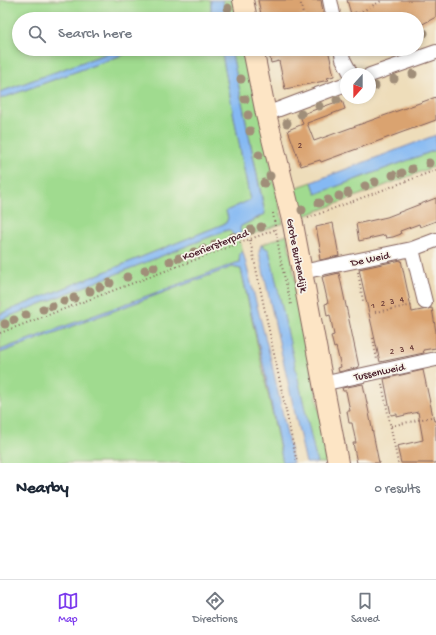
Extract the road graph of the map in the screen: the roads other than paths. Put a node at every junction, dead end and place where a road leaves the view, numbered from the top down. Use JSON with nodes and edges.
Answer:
{"nodes":[{"id":1,"x":243,"y":0,"type":"edge"},
{"id":2,"x":330,"y":0,"type":"edge"},
{"id":3,"x":246,"y":12,"type":"edge"},
{"id":4,"x":333,"y":12,"type":"edge"},
{"id":5,"x":436,"y":52,"type":"edge"},
{"id":6,"x":255,"y":56,"type":"edge"},
{"id":7,"x":342,"y":56,"type":"edge"},
{"id":8,"x":348,"y":68,"type":"edge"},
{"id":9,"x":376,"y":74,"type":"edge"},
{"id":10,"x":340,"y":86,"type":"edge"},
{"id":11,"x":266,"y":114,"type":"junction"},
{"id":12,"x":436,"y":240,"type":"edge"},
{"id":13,"x":412,"y":249,"type":"junction"},
{"id":14,"x":302,"y":272,"type":"junction"},
{"id":15,"x":425,"y":302,"type":"road end"},
{"id":16,"x":436,"y":359,"type":"edge"},
{"id":17,"x":322,"y":384,"type":"junction"},
{"id":18,"x":338,"y":463,"type":"edge"}],
"edges":[{"from":1,"to":3,"type":"street"},
{"from":2,"to":4,"type":"street"},
{"from":5,"to":9,"type":"street"},
{"from":6,"to":11,"type":"street","name":"Grote Buitendijk"},
{"from":7,"to":8,"type":"street"},
{"from":10,"to":11,"type":"street"},
{"from":11,"to":14,"type":"street","name":"Grote Buitendijk"},
{"from":12,"to":13,"type":"street","name":"De Weid"},
{"from":13,"to":14,"type":"street","name":"De Weid"},
{"from":13,"to":15,"type":"street"},
{"from":14,"to":17,"type":"street","name":"Grote Buitendijk"},
{"from":16,"to":17,"type":"street","name":"Tussenweid"},
{"from":17,"to":18,"type":"street","name":"Grote Buitendijk"}]}
